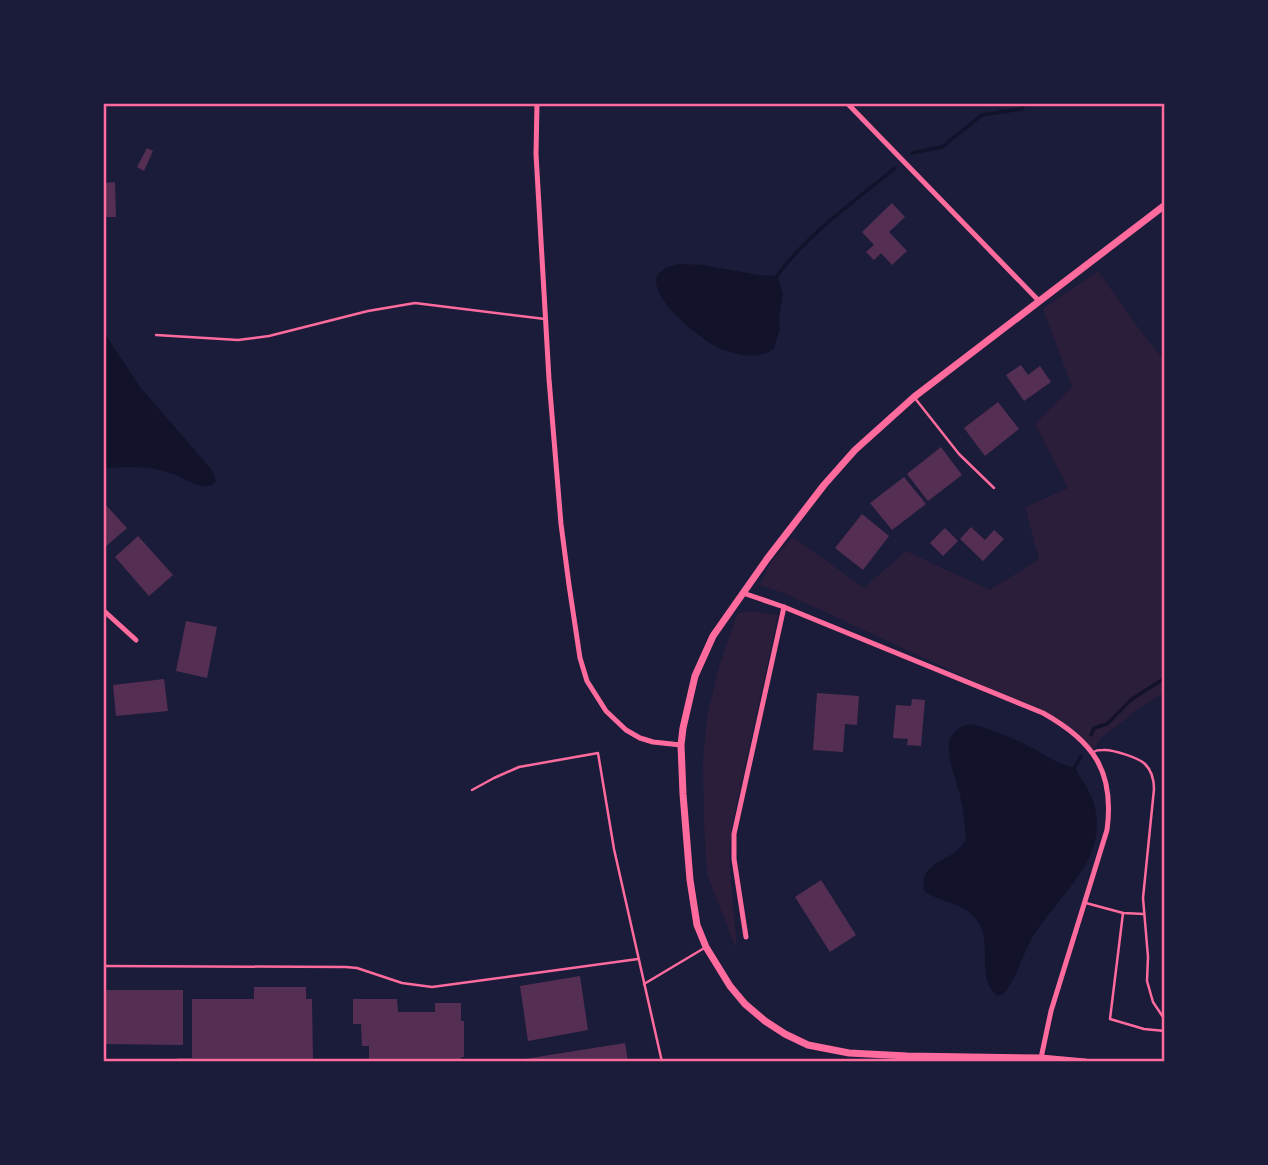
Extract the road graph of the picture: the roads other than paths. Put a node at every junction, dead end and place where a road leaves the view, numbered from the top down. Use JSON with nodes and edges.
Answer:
{"nodes":[{"id":1,"x":537,"y":103,"type":"edge"},
{"id":2,"x":847,"y":103,"type":"edge"},
{"id":3,"x":1165,"y":205,"type":"edge"},
{"id":4,"x":1039,"y":301,"type":"junction"},
{"id":5,"x":545,"y":319,"type":"junction"},
{"id":6,"x":156,"y":335,"type":"dead end"},
{"id":7,"x":915,"y":397,"type":"junction"},
{"id":8,"x":994,"y":488,"type":"dead end"},
{"id":9,"x":743,"y":593,"type":"junction"},
{"id":10,"x":784,"y":607,"type":"junction"},
{"id":11,"x":103,"y":610,"type":"edge"},
{"id":12,"x":136,"y":640,"type":"dead end"},
{"id":13,"x":681,"y":746,"type":"junction"},
{"id":14,"x":1093,"y":753,"type":"junction"},
{"id":15,"x":472,"y":790,"type":"dead end"},
{"id":16,"x":1085,"y":903,"type":"junction"},
{"id":17,"x":1123,"y":913,"type":"junction"},
{"id":18,"x":1144,"y":914,"type":"junction"},
{"id":19,"x":746,"y":937,"type":"dead end"},
{"id":20,"x":706,"y":947,"type":"junction"},
{"id":21,"x":638,"y":960,"type":"junction"},
{"id":22,"x":103,"y":966,"type":"edge"},
{"id":23,"x":644,"y":984,"type":"junction"},
{"id":24,"x":1165,"y":1020,"type":"edge"},
{"id":25,"x":1165,"y":1031,"type":"edge"},
{"id":26,"x":1041,"y":1058,"type":"junction"},
{"id":27,"x":662,"y":1062,"type":"edge"},
{"id":28,"x":1086,"y":1062,"type":"edge"}],
"edges":[{"from":1,"to":5,"type":"street"},
{"from":2,"to":4,"type":"street"},
{"from":3,"to":4,"type":"street"},
{"from":4,"to":7,"type":"street"},
{"from":5,"to":6,"type":"lane"},
{"from":5,"to":13,"type":"street"},
{"from":7,"to":8,"type":"lane"},
{"from":7,"to":9,"type":"street"},
{"from":9,"to":10,"type":"street"},
{"from":9,"to":13,"type":"street"},
{"from":10,"to":14,"type":"street"},
{"from":10,"to":19,"type":"street"},
{"from":11,"to":12,"type":"street"},
{"from":13,"to":20,"type":"street"},
{"from":14,"to":16,"type":"street"},
{"from":14,"to":18,"type":"lane"},
{"from":15,"to":21,"type":"lane"},
{"from":16,"to":17,"type":"lane"},
{"from":16,"to":26,"type":"street"},
{"from":17,"to":18,"type":"lane"},
{"from":17,"to":25,"type":"lane"},
{"from":18,"to":24,"type":"lane"},
{"from":20,"to":23,"type":"lane"},
{"from":20,"to":26,"type":"street"},
{"from":21,"to":22,"type":"lane"},
{"from":21,"to":23,"type":"lane"},
{"from":23,"to":27,"type":"lane"},
{"from":26,"to":28,"type":"street"}]}
